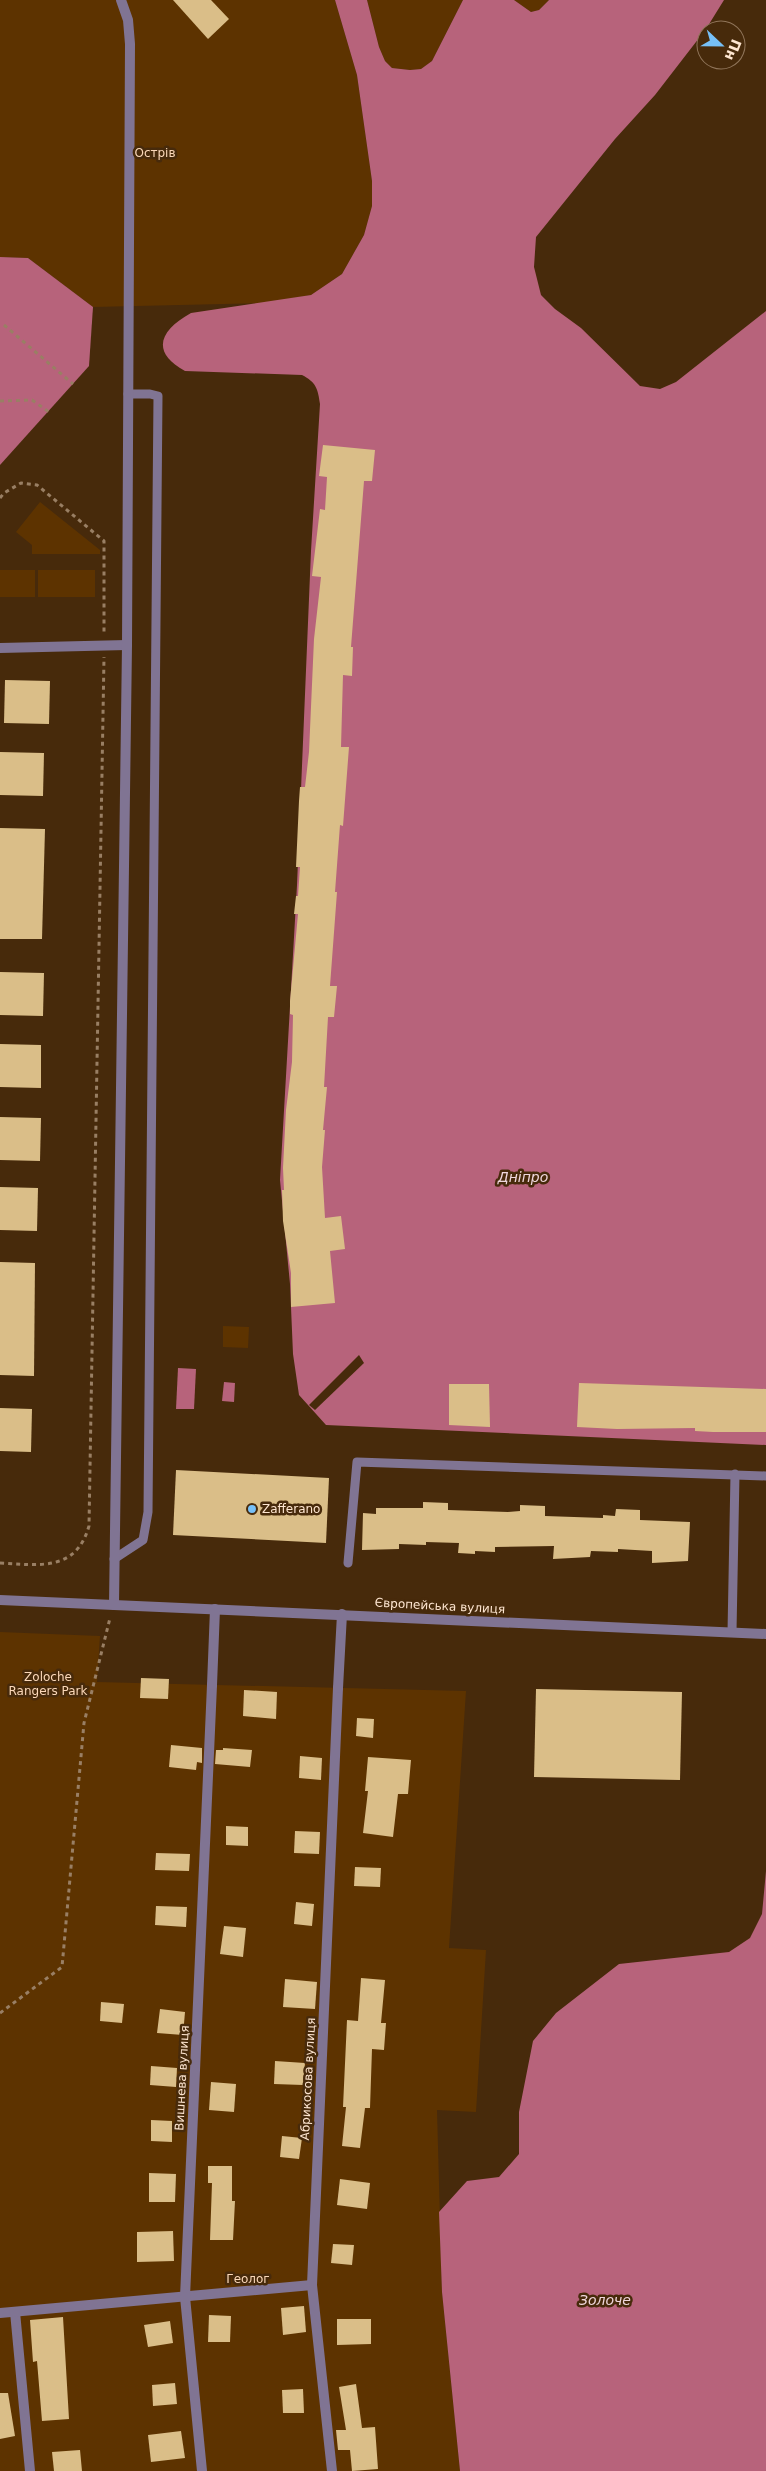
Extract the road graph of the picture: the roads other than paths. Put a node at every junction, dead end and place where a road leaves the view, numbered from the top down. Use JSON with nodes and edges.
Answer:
{"nodes":[{"id":1,"x":121,"y":0,"type":"edge"},
{"id":2,"x":128,"y":394,"type":"junction"},
{"id":3,"x":127,"y":644,"type":"junction"},
{"id":4,"x":0,"y":648,"type":"edge"},
{"id":5,"x":735,"y":1474,"type":"junction"},
{"id":6,"x":766,"y":1476,"type":"edge"},
{"id":7,"x":114,"y":1560,"type":"junction"},
{"id":8,"x":348,"y":1563,"type":"dead end"},
{"id":9,"x":0,"y":1600,"type":"edge"},
{"id":10,"x":114,"y":1605,"type":"junction"},
{"id":11,"x":215,"y":1610,"type":"junction"},
{"id":12,"x":342,"y":1614,"type":"junction"},
{"id":13,"x":732,"y":1632,"type":"junction"},
{"id":14,"x":766,"y":1634,"type":"edge"},
{"id":15,"x":312,"y":2285,"type":"junction"},
{"id":16,"x":185,"y":2297,"type":"junction"},
{"id":17,"x":14,"y":2312,"type":"junction"},
{"id":18,"x":0,"y":2313,"type":"edge"},
{"id":19,"x":30,"y":2471,"type":"edge"},
{"id":20,"x":202,"y":2471,"type":"edge"},
{"id":21,"x":332,"y":2471,"type":"edge"}],
"edges":[{"from":1,"to":2,"type":"street"},
{"from":2,"to":3,"type":"street"},
{"from":2,"to":7,"type":"lane"},
{"from":3,"to":4,"type":"street"},
{"from":3,"to":7,"type":"street"},
{"from":5,"to":6,"type":"lane"},
{"from":5,"to":8,"type":"lane"},
{"from":5,"to":13,"type":"lane"},
{"from":7,"to":10,"type":"street"},
{"from":9,"to":10,"type":"street","name":"Європейська вулиця"},
{"from":10,"to":11,"type":"street","name":"Європейська вулиця"},
{"from":11,"to":12,"type":"street","name":"Європейська вулиця"},
{"from":11,"to":16,"type":"street","name":"Вишнева вулиця"},
{"from":12,"to":13,"type":"street","name":"Європейська вулиця"},
{"from":12,"to":15,"type":"street","name":"Абрикосова вулиця"},
{"from":13,"to":14,"type":"street","name":"Європейська вулиця"},
{"from":15,"to":16,"type":"street"},
{"from":15,"to":21,"type":"street","name":"Абрикосова вулиця"},
{"from":16,"to":17,"type":"street"},
{"from":16,"to":20,"type":"street","name":"Вишнева вулиця"},
{"from":17,"to":18,"type":"street"},
{"from":17,"to":19,"type":"street"}]}
